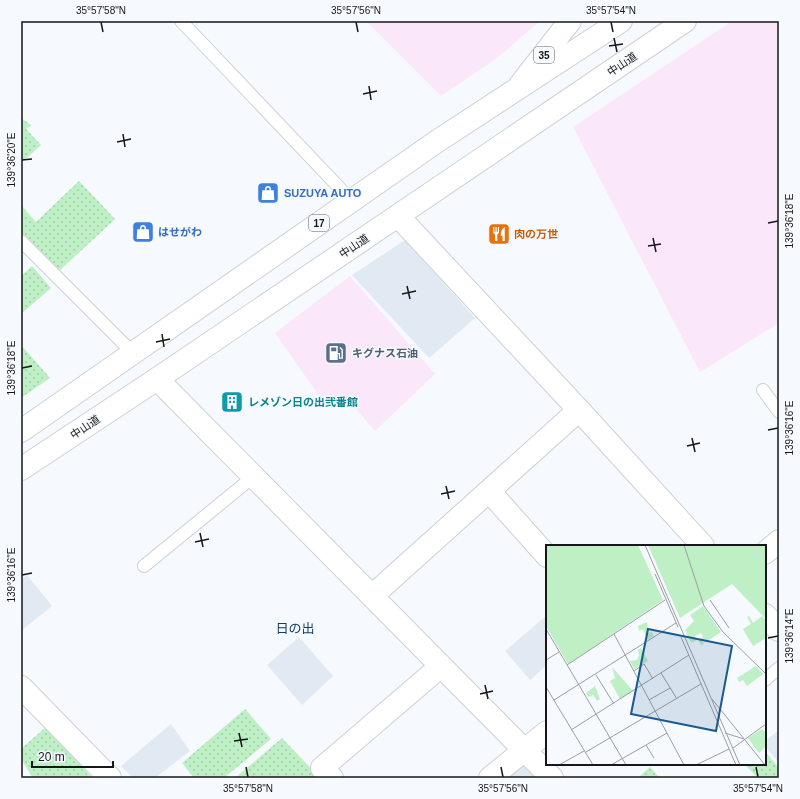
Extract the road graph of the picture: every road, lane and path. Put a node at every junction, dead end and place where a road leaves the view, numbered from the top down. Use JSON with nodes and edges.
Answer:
{"nodes":[{"id":1,"x":180,"y":21,"type":"edge"},
{"id":2,"x":570,"y":21,"type":"edge"},
{"id":3,"x":621,"y":21,"type":"edge"},
{"id":4,"x":685,"y":21,"type":"edge"},
{"id":5,"x":518,"y":88,"type":"junction"},
{"id":6,"x":352,"y":201,"type":"junction"},
{"id":7,"x":398,"y":216,"type":"junction"},
{"id":8,"x":21,"y":241,"type":"edge"},
{"id":9,"x":133,"y":352,"type":"junction"},
{"id":10,"x":157,"y":379,"type":"junction"},
{"id":11,"x":763,"y":390,"type":"dead end"},
{"id":12,"x":579,"y":410,"type":"junction"},
{"id":13,"x":779,"y":412,"type":"edge"},
{"id":14,"x":21,"y":430,"type":"edge"},
{"id":15,"x":21,"y":469,"type":"edge"},
{"id":16,"x":254,"y":477,"type":"junction"},
{"id":17,"x":489,"y":491,"type":"junction"},
{"id":18,"x":779,"y":541,"type":"edge"},
{"id":19,"x":702,"y":545,"type":"edge"},
{"id":20,"x":766,"y":552,"type":"edge"},
{"id":21,"x":546,"y":555,"type":"edge"},
{"id":22,"x":144,"y":566,"type":"dead end"},
{"id":23,"x":372,"y":596,"type":"junction"},
{"id":24,"x":766,"y":616,"type":"edge"},
{"id":25,"x":779,"y":630,"type":"edge"},
{"id":26,"x":441,"y":666,"type":"junction"},
{"id":27,"x":779,"y":668,"type":"edge"},
{"id":28,"x":766,"y":679,"type":"edge"},
{"id":29,"x":21,"y":687,"type":"edge"},
{"id":30,"x":546,"y":733,"type":"edge"},
{"id":31,"x":525,"y":750,"type":"junction"},
{"id":32,"x":110,"y":778,"type":"edge"},
{"id":33,"x":332,"y":778,"type":"edge"},
{"id":34,"x":490,"y":778,"type":"edge"},
{"id":35,"x":552,"y":778,"type":"edge"}],
"edges":[{"from":1,"to":6,"type":"lane"},
{"from":2,"to":5,"type":"main road","number":"35"},
{"from":3,"to":5,"type":"main road","number":"17"},
{"from":4,"to":7,"type":"main road","name":"中山道"},
{"from":5,"to":6,"type":"main road","number":"17"},
{"from":6,"to":9,"type":"main road","number":"17"},
{"from":7,"to":10,"type":"main road","name":"中山道"},
{"from":7,"to":12,"type":"main road"},
{"from":8,"to":9,"type":"lane"},
{"from":9,"to":14,"type":"main road","number":"17"},
{"from":10,"to":15,"type":"main road","name":"中山道"},
{"from":10,"to":16,"type":"main road"},
{"from":11,"to":13,"type":"lane"},
{"from":12,"to":17,"type":"main road"},
{"from":12,"to":19,"type":"main road"},
{"from":16,"to":22,"type":"lane"},
{"from":16,"to":23,"type":"main road"},
{"from":17,"to":21,"type":"main road"},
{"from":17,"to":23,"type":"main road"},
{"from":18,"to":20,"type":"main road"},
{"from":23,"to":26,"type":"main road"},
{"from":24,"to":25,"type":"main road"},
{"from":26,"to":31,"type":"main road"},
{"from":26,"to":33,"type":"main road"},
{"from":27,"to":28,"type":"lane"},
{"from":29,"to":32,"type":"main road"},
{"from":30,"to":31,"type":"main road"},
{"from":31,"to":34,"type":"main road"},
{"from":31,"to":35,"type":"main road"}]}
